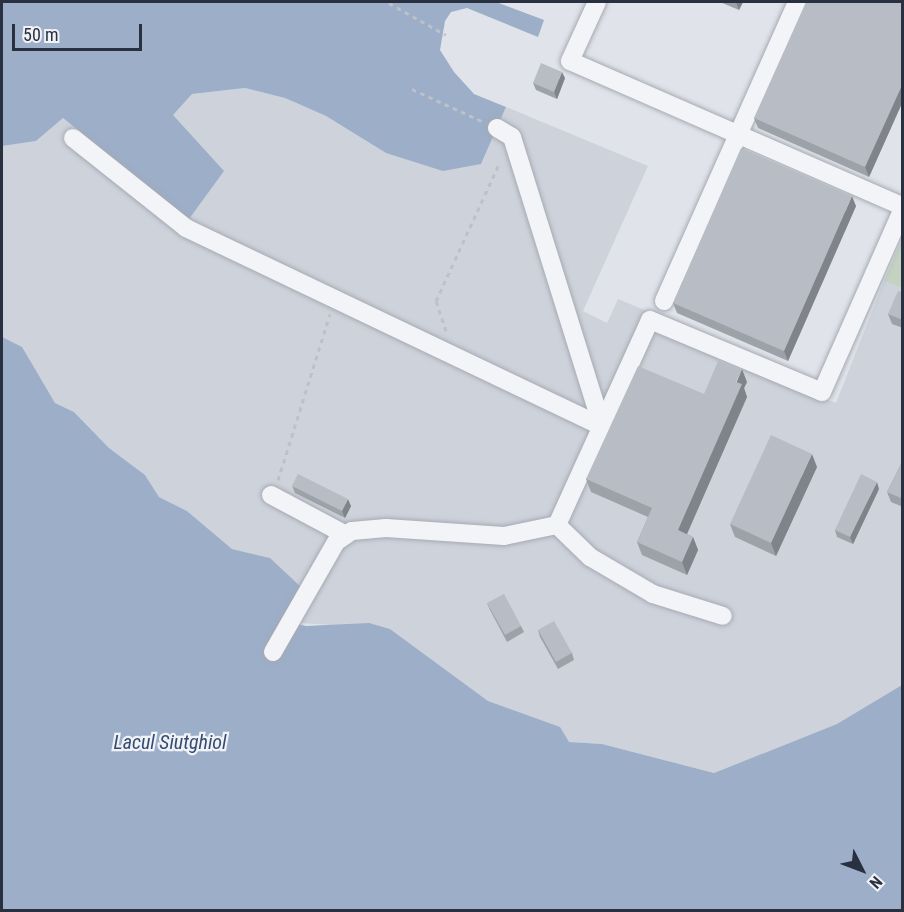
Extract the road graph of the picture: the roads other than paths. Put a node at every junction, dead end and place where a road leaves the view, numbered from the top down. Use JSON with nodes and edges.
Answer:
{"nodes":[{"id":1,"x":597,"y":2,"type":"edge"},
{"id":2,"x":797,"y":2,"type":"edge"},
{"id":3,"x":505,"y":132,"type":"road end"},
{"id":4,"x":738,"y":134,"type":"junction"},
{"id":5,"x":73,"y":138,"type":"dead end"},
{"id":6,"x":903,"y":206,"type":"edge"},
{"id":7,"x":903,"y":211,"type":"edge"},
{"id":8,"x":664,"y":301,"type":"dead end"},
{"id":9,"x":602,"y":426,"type":"junction"},
{"id":10,"x":271,"y":495,"type":"road end"},
{"id":11,"x":557,"y":525,"type":"junction"},
{"id":12,"x":346,"y":535,"type":"junction"},
{"id":13,"x":723,"y":616,"type":"dead end"},
{"id":14,"x":273,"y":652,"type":"dead end"}],
"edges":[{"from":1,"to":4,"type":"street"},
{"from":2,"to":4,"type":"street"},
{"from":3,"to":9,"type":"street"},
{"from":4,"to":6,"type":"street"},
{"from":4,"to":8,"type":"street"},
{"from":5,"to":9,"type":"street"},
{"from":7,"to":9,"type":"street"},
{"from":9,"to":11,"type":"street"},
{"from":10,"to":12,"type":"street"},
{"from":11,"to":12,"type":"street"},
{"from":11,"to":13,"type":"street"},
{"from":12,"to":14,"type":"street"}]}
